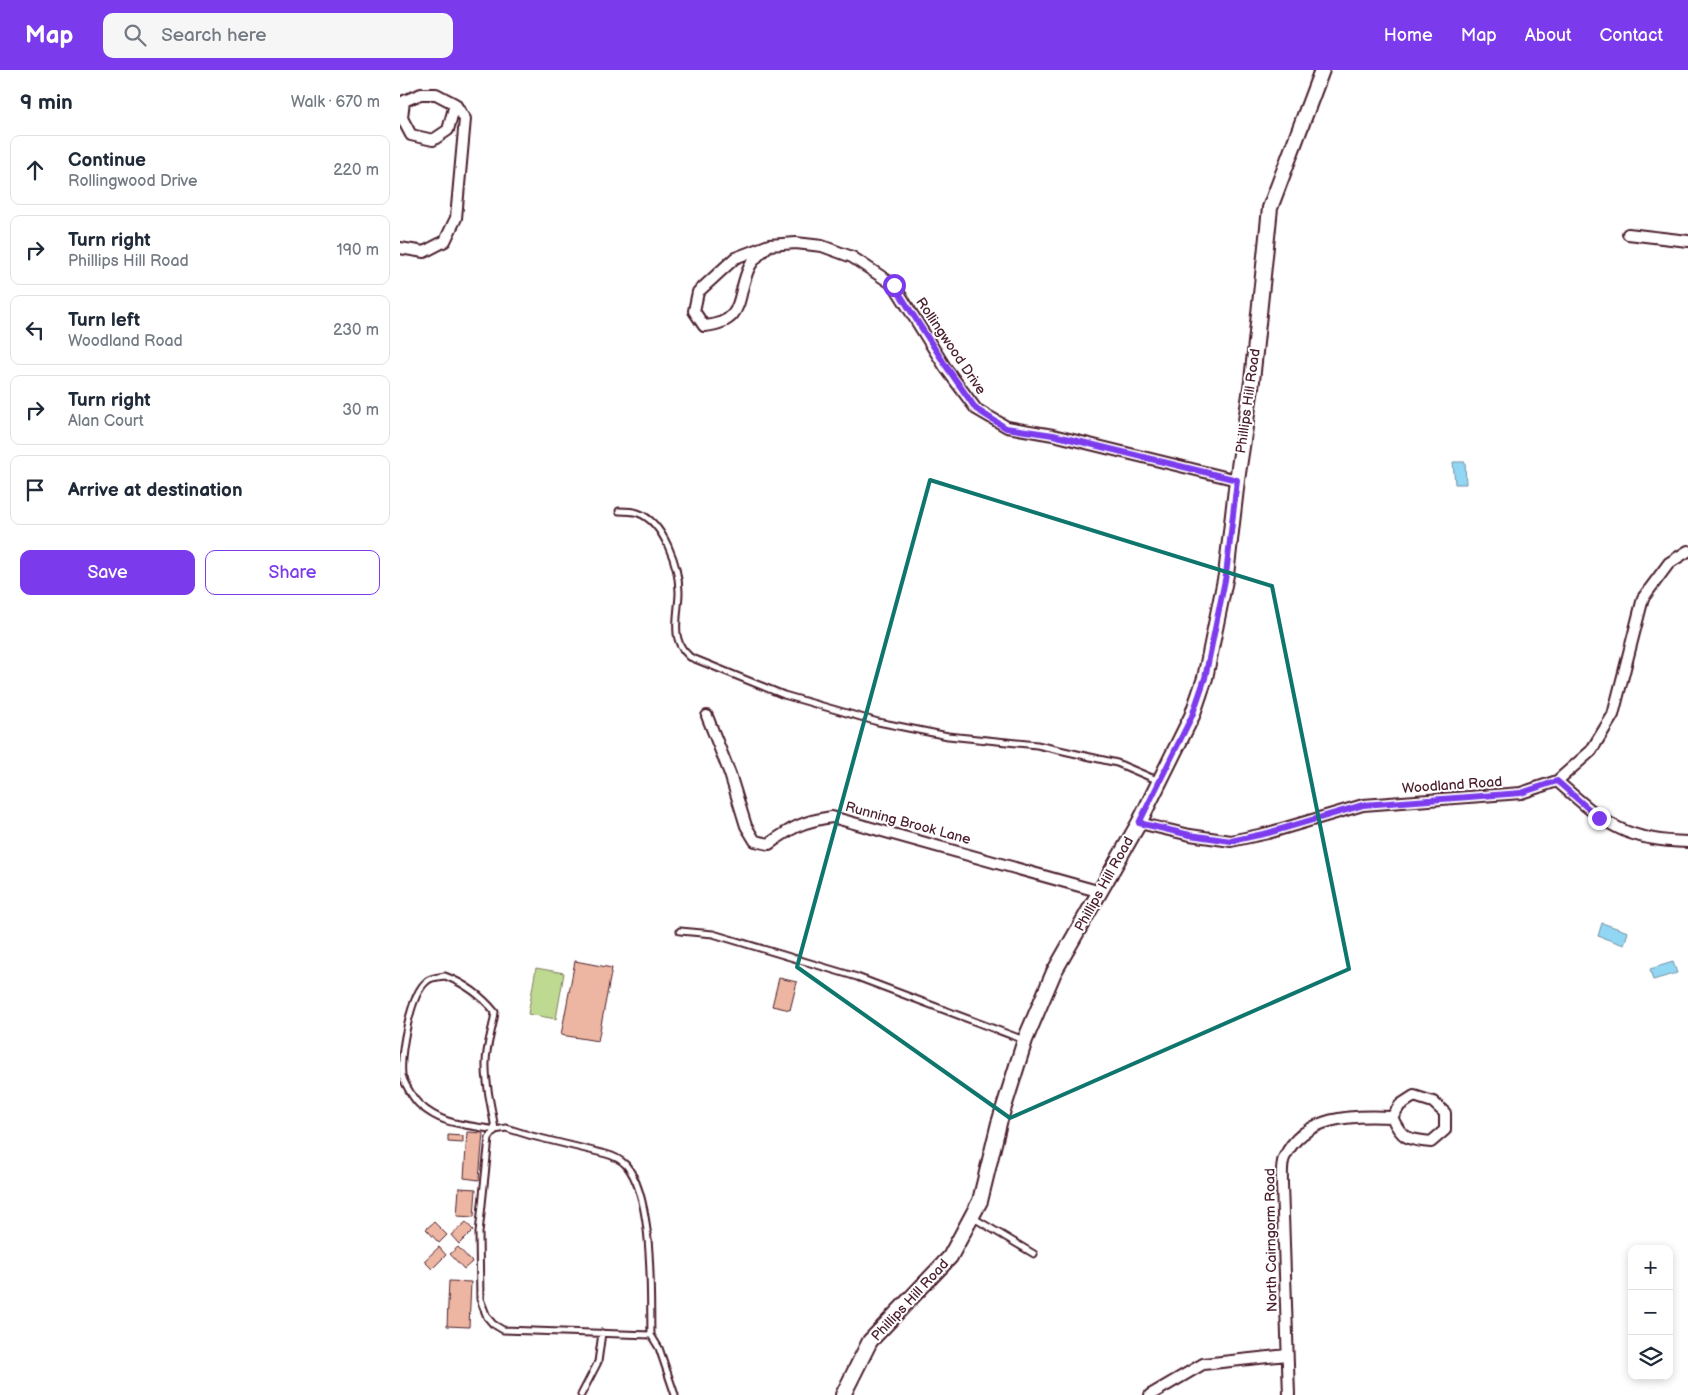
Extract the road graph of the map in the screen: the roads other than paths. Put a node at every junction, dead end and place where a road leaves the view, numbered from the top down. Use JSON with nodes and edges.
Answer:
{"nodes":[{"id":1,"x":1322,"y":70,"type":"edge"},
{"id":2,"x":455,"y":104,"type":"junction"},
{"id":3,"x":1628,"y":234,"type":"dead end"},
{"id":4,"x":1688,"y":241,"type":"edge"},
{"id":5,"x":769,"y":245,"type":"junction"},
{"id":6,"x":400,"y":248,"type":"edge"},
{"id":7,"x":1237,"y":480,"type":"junction"},
{"id":8,"x":619,"y":511,"type":"dead end"},
{"id":9,"x":1688,"y":551,"type":"edge"},
{"id":10,"x":707,"y":716,"type":"dead end"},
{"id":11,"x":1160,"y":781,"type":"junction"},
{"id":12,"x":1557,"y":781,"type":"junction"},
{"id":13,"x":1139,"y":823,"type":"junction"},
{"id":14,"x":1688,"y":842,"type":"edge"},
{"id":15,"x":1100,"y":892,"type":"junction"},
{"id":16,"x":680,"y":931,"type":"dead end"},
{"id":17,"x":1025,"y":1040,"type":"junction"},
{"id":18,"x":1392,"y":1117,"type":"junction"},
{"id":19,"x":495,"y":1130,"type":"junction"},
{"id":20,"x":972,"y":1217,"type":"junction"},
{"id":21,"x":1034,"y":1254,"type":"dead end"},
{"id":22,"x":602,"y":1333,"type":"junction"},
{"id":23,"x":651,"y":1335,"type":"junction"},
{"id":24,"x":1287,"y":1355,"type":"junction"},
{"id":25,"x":581,"y":1395,"type":"edge"},
{"id":26,"x":675,"y":1395,"type":"edge"},
{"id":27,"x":843,"y":1395,"type":"edge"},
{"id":28,"x":1150,"y":1395,"type":"edge"},
{"id":29,"x":1289,"y":1395,"type":"edge"}],
"edges":[{"from":1,"to":7,"type":"street","name":"Phillips Hill Road"},
{"from":2,"to":2,"type":"street"},
{"from":2,"to":6,"type":"street"},
{"from":3,"to":4,"type":"street"},
{"from":5,"to":5,"type":"street","name":"Rollingwood Drive"},
{"from":5,"to":7,"type":"street","name":"Rollingwood Drive"},
{"from":7,"to":11,"type":"street","name":"Phillips Hill Road"},
{"from":8,"to":11,"type":"lane"},
{"from":9,"to":12,"type":"street","name":"Woodland Road"},
{"from":10,"to":15,"type":"street","name":"Running Brook Lane"},
{"from":11,"to":13,"type":"street","name":"Phillips Hill Road"},
{"from":12,"to":13,"type":"street","name":"Woodland Road"},
{"from":12,"to":14,"type":"street"},
{"from":13,"to":15,"type":"street","name":"Phillips Hill Road"},
{"from":15,"to":17,"type":"street","name":"Phillips Hill Road"},
{"from":16,"to":17,"type":"lane"},
{"from":17,"to":20,"type":"street","name":"Phillips Hill Road"},
{"from":18,"to":18,"type":"street"},
{"from":18,"to":24,"type":"street","name":"North Cairngorm Road"},
{"from":19,"to":19,"type":"lane"},
{"from":19,"to":22,"type":"lane"},
{"from":19,"to":23,"type":"lane"},
{"from":20,"to":21,"type":"lane"},
{"from":20,"to":27,"type":"street","name":"Phillips Hill Road"},
{"from":22,"to":23,"type":"lane"},
{"from":22,"to":25,"type":"lane"},
{"from":23,"to":26,"type":"lane"},
{"from":24,"to":28,"type":"street"},
{"from":24,"to":29,"type":"street","name":"North Cairngorm Road"}]}
